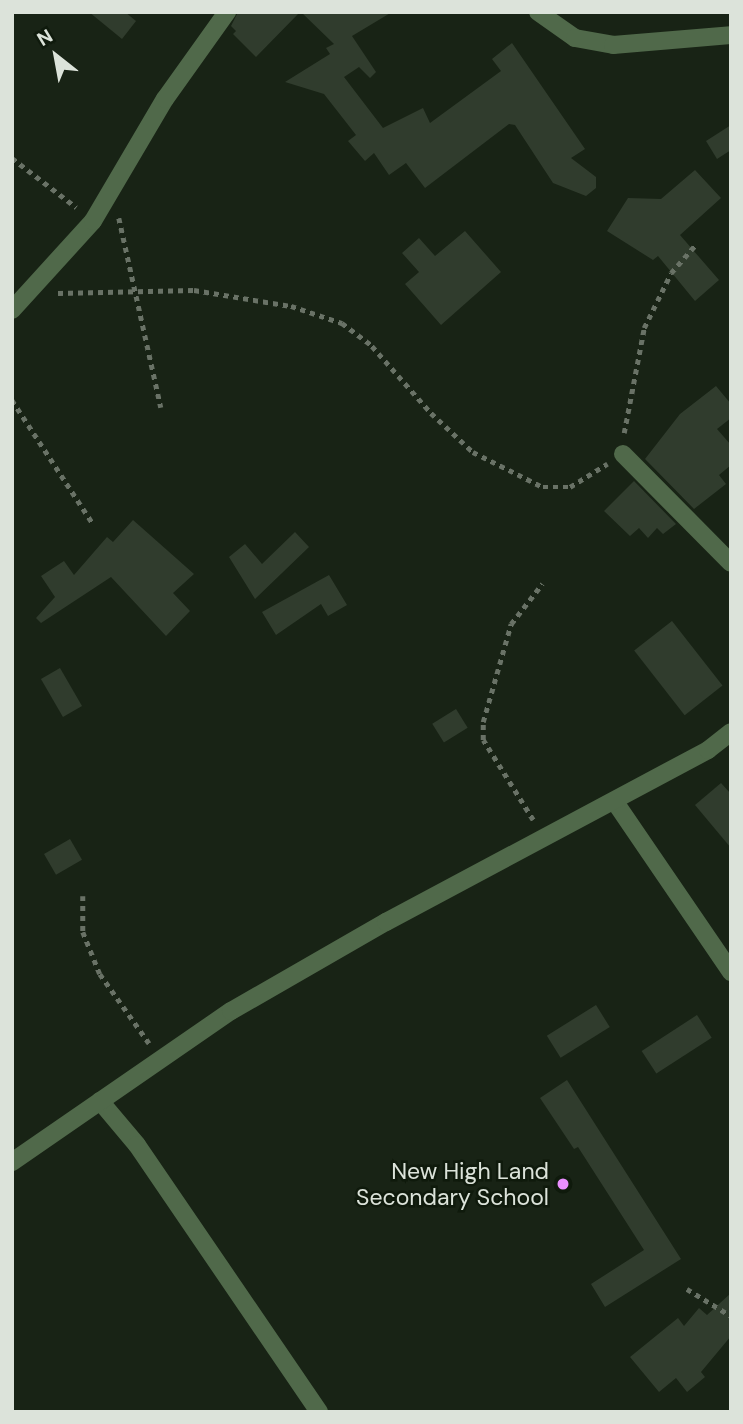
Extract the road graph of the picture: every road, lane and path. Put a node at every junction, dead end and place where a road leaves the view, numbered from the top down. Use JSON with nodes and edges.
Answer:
{"nodes":[{"id":1,"x":227,"y":12,"type":"edge"},
{"id":2,"x":538,"y":12,"type":"edge"},
{"id":3,"x":731,"y":35,"type":"edge"},
{"id":4,"x":12,"y":158,"type":"edge"},
{"id":5,"x":113,"y":194,"type":"junction"},
{"id":6,"x":93,"y":220,"type":"junction"},
{"id":7,"x":696,"y":244,"type":"dead end"},
{"id":8,"x":132,"y":289,"type":"junction"},
{"id":9,"x":29,"y":295,"type":"junction"},
{"id":10,"x":12,"y":310,"type":"edge"},
{"id":11,"x":12,"y":400,"type":"edge"},
{"id":12,"x":161,"y":407,"type":"dead end"},
{"id":13,"x":623,"y":454,"type":"junction"},
{"id":14,"x":93,"y":524,"type":"dead end"},
{"id":15,"x":731,"y":563,"type":"edge"},
{"id":16,"x":542,"y":584,"type":"dead end"},
{"id":17,"x":731,"y":732,"type":"edge"},
{"id":18,"x":615,"y":802,"type":"junction"},
{"id":19,"x":546,"y":840,"type":"junction"},
{"id":20,"x":83,"y":895,"type":"dead end"},
{"id":21,"x":731,"y":972,"type":"edge"},
{"id":22,"x":160,"y":1058,"type":"junction"},
{"id":23,"x":100,"y":1101,"type":"junction"},
{"id":24,"x":12,"y":1162,"type":"edge"},
{"id":25,"x":687,"y":1289,"type":"dead end"},
{"id":26,"x":731,"y":1316,"type":"edge"},
{"id":27,"x":319,"y":1412,"type":"edge"}],
"edges":[{"from":1,"to":5,"type":"street"},
{"from":2,"to":3,"type":"street"},
{"from":4,"to":6,"type":"path"},
{"from":5,"to":6,"type":"street"},
{"from":5,"to":8,"type":"path"},
{"from":6,"to":9,"type":"street"},
{"from":7,"to":13,"type":"path"},
{"from":8,"to":9,"type":"path"},
{"from":8,"to":12,"type":"path"},
{"from":8,"to":13,"type":"path"},
{"from":9,"to":10,"type":"street"},
{"from":11,"to":14,"type":"path"},
{"from":13,"to":15,"type":"street"},
{"from":16,"to":19,"type":"path"},
{"from":17,"to":18,"type":"street"},
{"from":18,"to":19,"type":"street"},
{"from":18,"to":21,"type":"street"},
{"from":19,"to":22,"type":"street"},
{"from":20,"to":22,"type":"path"},
{"from":22,"to":23,"type":"street"},
{"from":23,"to":24,"type":"street"},
{"from":23,"to":27,"type":"street"},
{"from":25,"to":26,"type":"path"}]}
